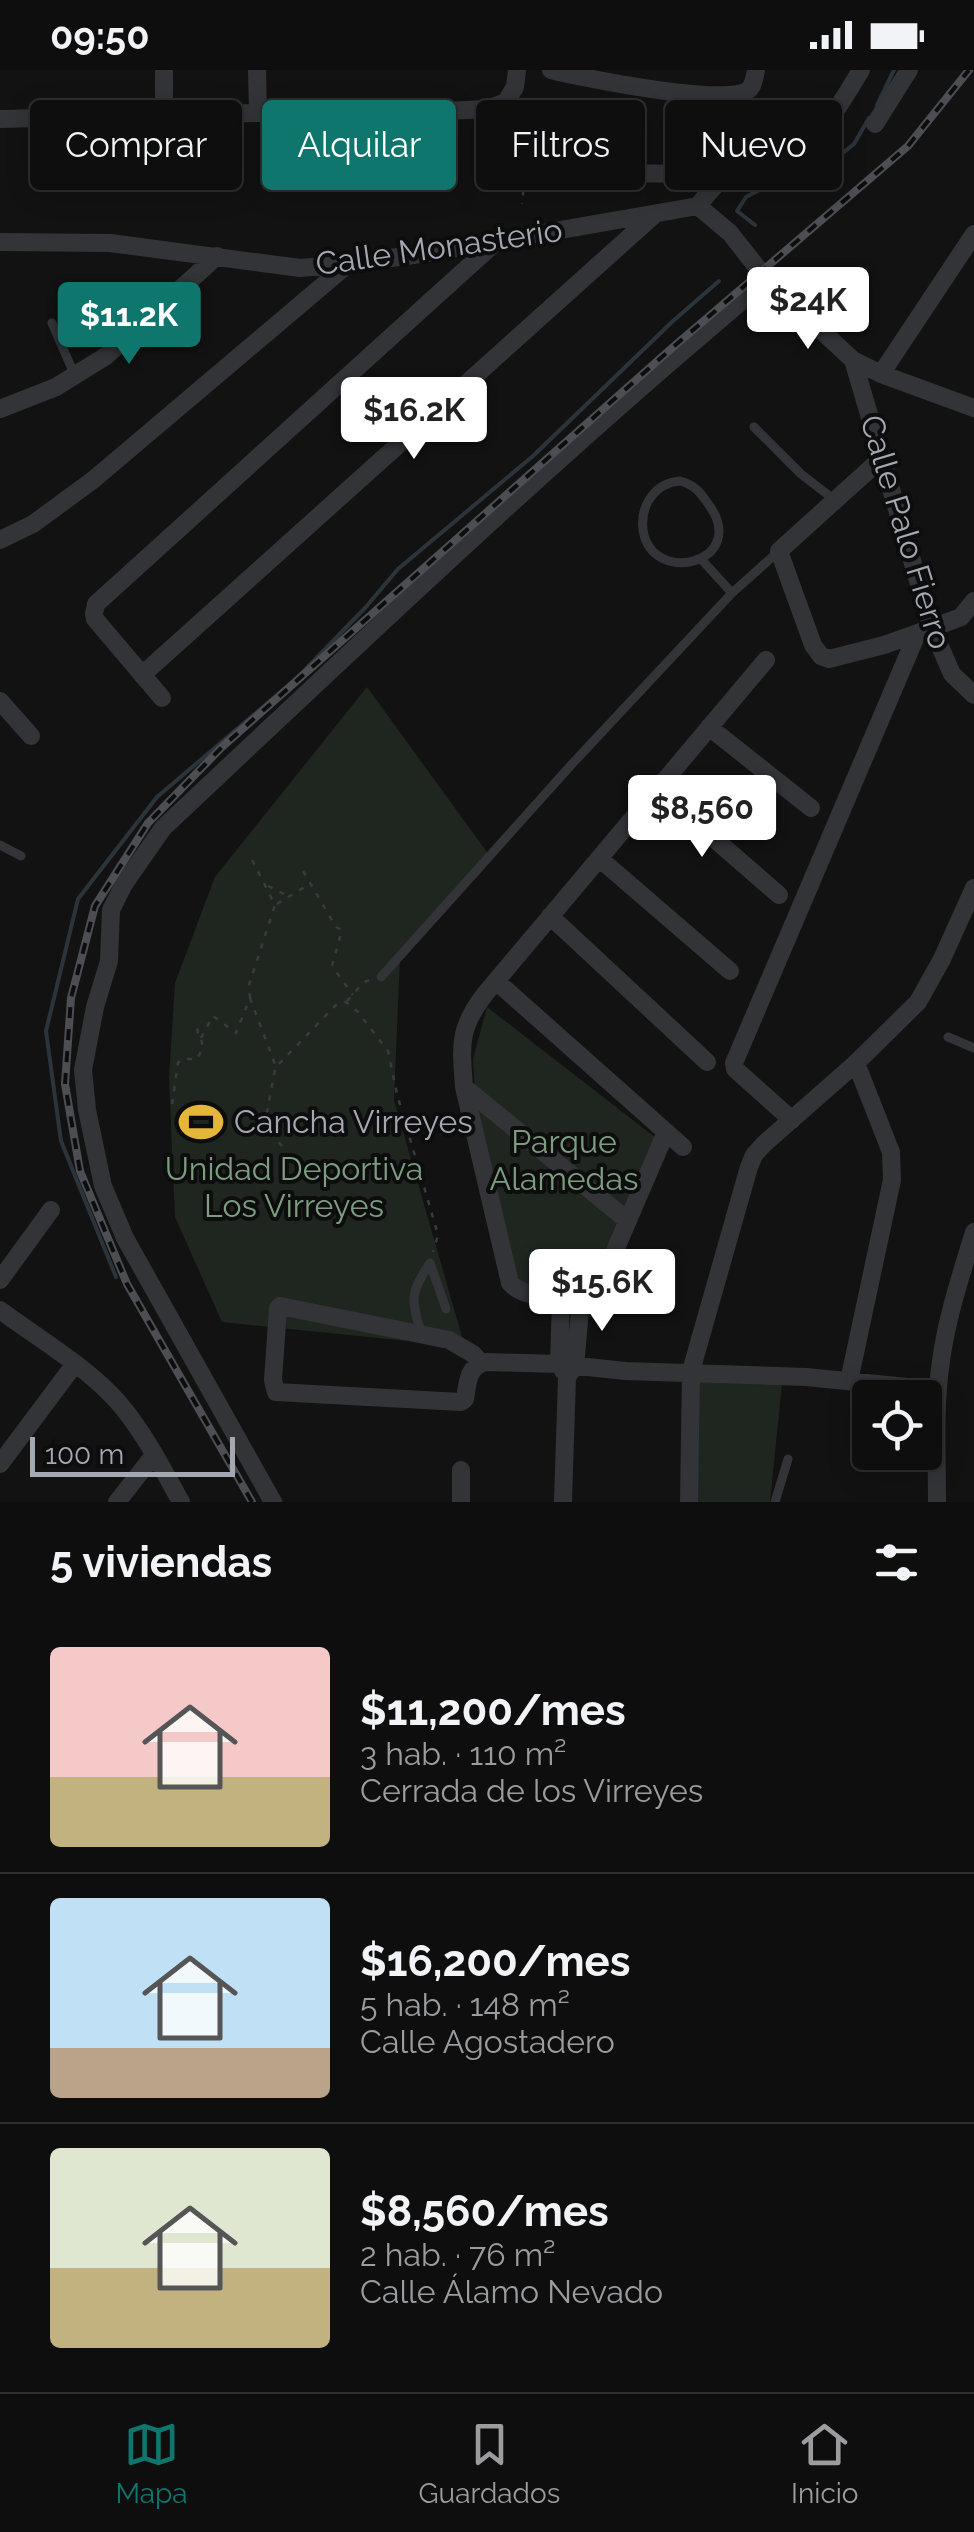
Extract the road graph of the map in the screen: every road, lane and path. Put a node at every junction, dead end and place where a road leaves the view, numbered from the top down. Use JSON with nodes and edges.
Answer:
{"nodes":[{"id":1,"x":164,"y":70,"type":"edge"},
{"id":2,"x":257,"y":70,"type":"edge"},
{"id":3,"x":550,"y":70,"type":"edge"},
{"id":4,"x":756,"y":70,"type":"edge"},
{"id":5,"x":862,"y":70,"type":"edge"},
{"id":6,"x":910,"y":70,"type":"edge"},
{"id":7,"x":516,"y":78,"type":"edge"},
{"id":8,"x":164,"y":100,"type":"edge"},
{"id":9,"x":842,"y":100,"type":"edge"},
{"id":10,"x":242,"y":113,"type":"edge"},
{"id":11,"x":258,"y":113,"type":"junction"},
{"id":12,"x":30,"y":118,"type":"edge"},
{"id":13,"x":0,"y":119,"type":"edge"},
{"id":14,"x":875,"y":124,"type":"dead end"},
{"id":15,"x":714,"y":190,"type":"edge"},
{"id":16,"x":522,"y":204,"type":"dead end"},
{"id":17,"x":698,"y":206,"type":"junction"},
{"id":18,"x":654,"y":215,"type":"junction"},
{"id":19,"x":974,"y":234,"type":"edge"},
{"id":20,"x":499,"y":240,"type":"junction"},
{"id":21,"x":0,"y":242,"type":"edge"},
{"id":22,"x":217,"y":256,"type":"junction"},
{"id":23,"x":347,"y":264,"type":"junction"},
{"id":24,"x":766,"y":280,"type":"junction"},
{"id":25,"x":52,"y":323,"type":"dead end"},
{"id":26,"x":854,"y":360,"type":"junction"},
{"id":27,"x":882,"y":374,"type":"junction"},
{"id":28,"x":75,"y":376,"type":"junction"},
{"id":29,"x":974,"y":408,"type":"edge"},
{"id":30,"x":0,"y":410,"type":"edge"},
{"id":31,"x":754,"y":427,"type":"dead end"},
{"id":32,"x":882,"y":458,"type":"junction"},
{"id":33,"x":836,"y":500,"type":"junction"},
{"id":34,"x":0,"y":540,"type":"edge"},
{"id":35,"x":779,"y":551,"type":"junction"},
{"id":36,"x":702,"y":559,"type":"junction"},
{"id":37,"x":732,"y":593,"type":"junction"},
{"id":38,"x":974,"y":601,"type":"edge"},
{"id":39,"x":925,"y":631,"type":"junction"},
{"id":40,"x":766,"y":660,"type":"dead end"},
{"id":41,"x":142,"y":675,"type":"junction"},
{"id":42,"x":974,"y":694,"type":"edge"},
{"id":43,"x":162,"y":698,"type":"dead end"},
{"id":44,"x":0,"y":701,"type":"edge"},
{"id":45,"x":709,"y":728,"type":"junction"},
{"id":46,"x":31,"y":736,"type":"dead end"},
{"id":47,"x":657,"y":789,"type":"junction"},
{"id":48,"x":811,"y":808,"type":"dead end"},
{"id":49,"x":0,"y":845,"type":"edge"},
{"id":50,"x":22,"y":856,"type":"dead end"},
{"id":51,"x":250,"y":856,"type":"dead end"},
{"id":52,"x":600,"y":859,"type":"junction"},
{"id":53,"x":302,"y":871,"type":"dead end"},
{"id":54,"x":265,"y":884,"type":"junction"},
{"id":55,"x":309,"y":884,"type":"junction"},
{"id":56,"x":974,"y":888,"type":"edge"},
{"id":57,"x":778,"y":895,"type":"dead end"},
{"id":58,"x":289,"y":896,"type":"junction"},
{"id":59,"x":276,"y":905,"type":"junction"},
{"id":60,"x":550,"y":916,"type":"junction"},
{"id":61,"x":967,"y":925,"type":"edge"},
{"id":62,"x":730,"y":971,"type":"dead end"},
{"id":63,"x":382,"y":978,"type":"joint"},
{"id":64,"x":496,"y":982,"type":"junction"},
{"id":65,"x":353,"y":995,"type":"junction"},
{"id":66,"x":250,"y":998,"type":"junction"},
{"id":67,"x":346,"y":1002,"type":"junction"},
{"id":68,"x":197,"y":1023,"type":"dead end"},
{"id":69,"x":948,"y":1037,"type":"dead end"},
{"id":70,"x":202,"y":1038,"type":"junction"},
{"id":71,"x":974,"y":1048,"type":"edge"},
{"id":72,"x":707,"y":1062,"type":"dead end"},
{"id":73,"x":856,"y":1063,"type":"junction"},
{"id":74,"x":276,"y":1066,"type":"junction"},
{"id":75,"x":464,"y":1087,"type":"junction"},
{"id":76,"x":172,"y":1104,"type":"dead end"},
{"id":77,"x":792,"y":1120,"type":"junction"},
{"id":78,"x":666,"y":1132,"type":"junction"},
{"id":79,"x":282,"y":1146,"type":"dead end"},
{"id":80,"x":683,"y":1147,"type":"dead end"},
{"id":81,"x":52,"y":1210,"type":"dead end"},
{"id":82,"x":628,"y":1221,"type":"junction"},
{"id":83,"x":974,"y":1232,"type":"edge"},
{"id":84,"x":430,"y":1263,"type":"junction"},
{"id":85,"x":0,"y":1280,"type":"edge"},
{"id":86,"x":632,"y":1296,"type":"dead end"},
{"id":87,"x":579,"y":1298,"type":"junction"},
{"id":88,"x":446,"y":1309,"type":"dead end"},
{"id":89,"x":0,"y":1310,"type":"edge"},
{"id":90,"x":421,"y":1334,"type":"junction"},
{"id":91,"x":481,"y":1363,"type":"junction"},
{"id":92,"x":74,"y":1365,"type":"junction"},
{"id":93,"x":567,"y":1369,"type":"junction"},
{"id":94,"x":692,"y":1372,"type":"junction"},
{"id":95,"x":939,"y":1380,"type":"edge"},
{"id":96,"x":849,"y":1381,"type":"junction"},
{"id":97,"x":852,"y":1381,"type":"edge"},
{"id":98,"x":154,"y":1454,"type":"junction"},
{"id":99,"x":788,"y":1459,"type":"dead end"},
{"id":100,"x":0,"y":1464,"type":"edge"},
{"id":101,"x":461,"y":1470,"type":"dead end"},
{"id":102,"x":937,"y":1470,"type":"edge"},
{"id":103,"x":117,"y":1502,"type":"edge"},
{"id":104,"x":181,"y":1502,"type":"edge"},
{"id":105,"x":273,"y":1502,"type":"edge"},
{"id":106,"x":461,"y":1502,"type":"edge"},
{"id":107,"x":563,"y":1502,"type":"edge"},
{"id":108,"x":689,"y":1502,"type":"edge"},
{"id":109,"x":774,"y":1502,"type":"edge"},
{"id":110,"x":936,"y":1502,"type":"edge"}],
"edges":[{"from":1,"to":8,"type":"street"},
{"from":2,"to":11,"type":"street"},
{"from":3,"to":4,"type":"street"},
{"from":5,"to":9,"type":"street"},
{"from":6,"to":14,"type":"street"},
{"from":7,"to":11,"type":"street"},
{"from":7,"to":16,"type":"path"},
{"from":10,"to":11,"type":"street"},
{"from":12,"to":13,"type":"street"},
{"from":15,"to":17,"type":"street"},
{"from":17,"to":18,"type":"street","name":"Calle Monasterio"},
{"from":17,"to":24,"type":"street"},
{"from":18,"to":20,"type":"street","name":"Calle Monasterio"},
{"from":18,"to":41,"type":"street"},
{"from":19,"to":27,"type":"street"},
{"from":20,"to":23,"type":"street","name":"Calle Monasterio"},
{"from":20,"to":41,"type":"street"},
{"from":21,"to":22,"type":"street","name":"Calle Monasterio"},
{"from":22,"to":23,"type":"street","name":"Calle Monasterio"},
{"from":22,"to":28,"type":"street"},
{"from":23,"to":34,"type":"street"},
{"from":24,"to":26,"type":"street"},
{"from":24,"to":105,"type":"street"},
{"from":25,"to":28,"type":"lane"},
{"from":26,"to":27,"type":"street"},
{"from":26,"to":32,"type":"street","name":"Calle Palo Fierro"},
{"from":27,"to":29,"type":"street"},
{"from":28,"to":30,"type":"street"},
{"from":31,"to":33,"type":"lane"},
{"from":32,"to":33,"type":"street"},
{"from":32,"to":39,"type":"street","name":"Calle Palo Fierro"},
{"from":33,"to":35,"type":"street"},
{"from":35,"to":37,"type":"lane"},
{"from":35,"to":39,"type":"street"},
{"from":36,"to":36,"type":"lane"},
{"from":36,"to":37,"type":"lane"},
{"from":37,"to":63,"type":"lane"},
{"from":38,"to":39,"type":"street"},
{"from":39,"to":42,"type":"street","name":"Calle Palo Fierro"},
{"from":39,"to":77,"type":"street"},
{"from":40,"to":45,"type":"street"},
{"from":41,"to":43,"type":"street"},
{"from":44,"to":46,"type":"street"},
{"from":45,"to":47,"type":"street"},
{"from":45,"to":48,"type":"street"},
{"from":47,"to":52,"type":"street"},
{"from":47,"to":57,"type":"street"},
{"from":49,"to":50,"type":"lane"},
{"from":51,"to":54,"type":"path"},
{"from":52,"to":60,"type":"street"},
{"from":52,"to":62,"type":"street"},
{"from":53,"to":55,"type":"path"},
{"from":54,"to":58,"type":"path"},
{"from":54,"to":59,"type":"path"},
{"from":55,"to":58,"type":"path"},
{"from":55,"to":65,"type":"path"},
{"from":56,"to":61,"type":"street"},
{"from":58,"to":59,"type":"path"},
{"from":59,"to":66,"type":"path"},
{"from":60,"to":64,"type":"street"},
{"from":60,"to":72,"type":"street"},
{"from":61,"to":73,"type":"street"},
{"from":63,"to":65,"type":"path"},
{"from":64,"to":75,"type":"street"},
{"from":64,"to":78,"type":"street"},
{"from":65,"to":67,"type":"path"},
{"from":66,"to":70,"type":"path"},
{"from":66,"to":74,"type":"path"},
{"from":67,"to":74,"type":"path"},
{"from":67,"to":84,"type":"path"},
{"from":68,"to":70,"type":"path"},
{"from":69,"to":71,"type":"lane"},
{"from":70,"to":76,"type":"path"},
{"from":73,"to":77,"type":"street"},
{"from":73,"to":96,"type":"street"},
{"from":74,"to":79,"type":"path"},
{"from":75,"to":82,"type":"street"},
{"from":75,"to":87,"type":"street"},
{"from":77,"to":94,"type":"street"},
{"from":78,"to":80,"type":"street"},
{"from":78,"to":82,"type":"street"},
{"from":81,"to":85,"type":"street"},
{"from":82,"to":87,"type":"street"},
{"from":83,"to":95,"type":"street"},
{"from":84,"to":88,"type":"lane"},
{"from":84,"to":90,"type":"lane"},
{"from":86,"to":87,"type":"street"},
{"from":87,"to":93,"type":"street"},
{"from":89,"to":92,"type":"street"},
{"from":90,"to":91,"type":"street"},
{"from":90,"to":91,"type":"street"},
{"from":91,"to":93,"type":"street"},
{"from":92,"to":98,"type":"street"},
{"from":92,"to":100,"type":"street"},
{"from":93,"to":94,"type":"street"},
{"from":93,"to":107,"type":"street"},
{"from":94,"to":96,"type":"street"},
{"from":94,"to":108,"type":"street"},
{"from":96,"to":97,"type":"street"},
{"from":98,"to":103,"type":"street"},
{"from":98,"to":104,"type":"street"},
{"from":99,"to":109,"type":"lane"},
{"from":101,"to":106,"type":"street"},
{"from":102,"to":110,"type":"street"}]}
